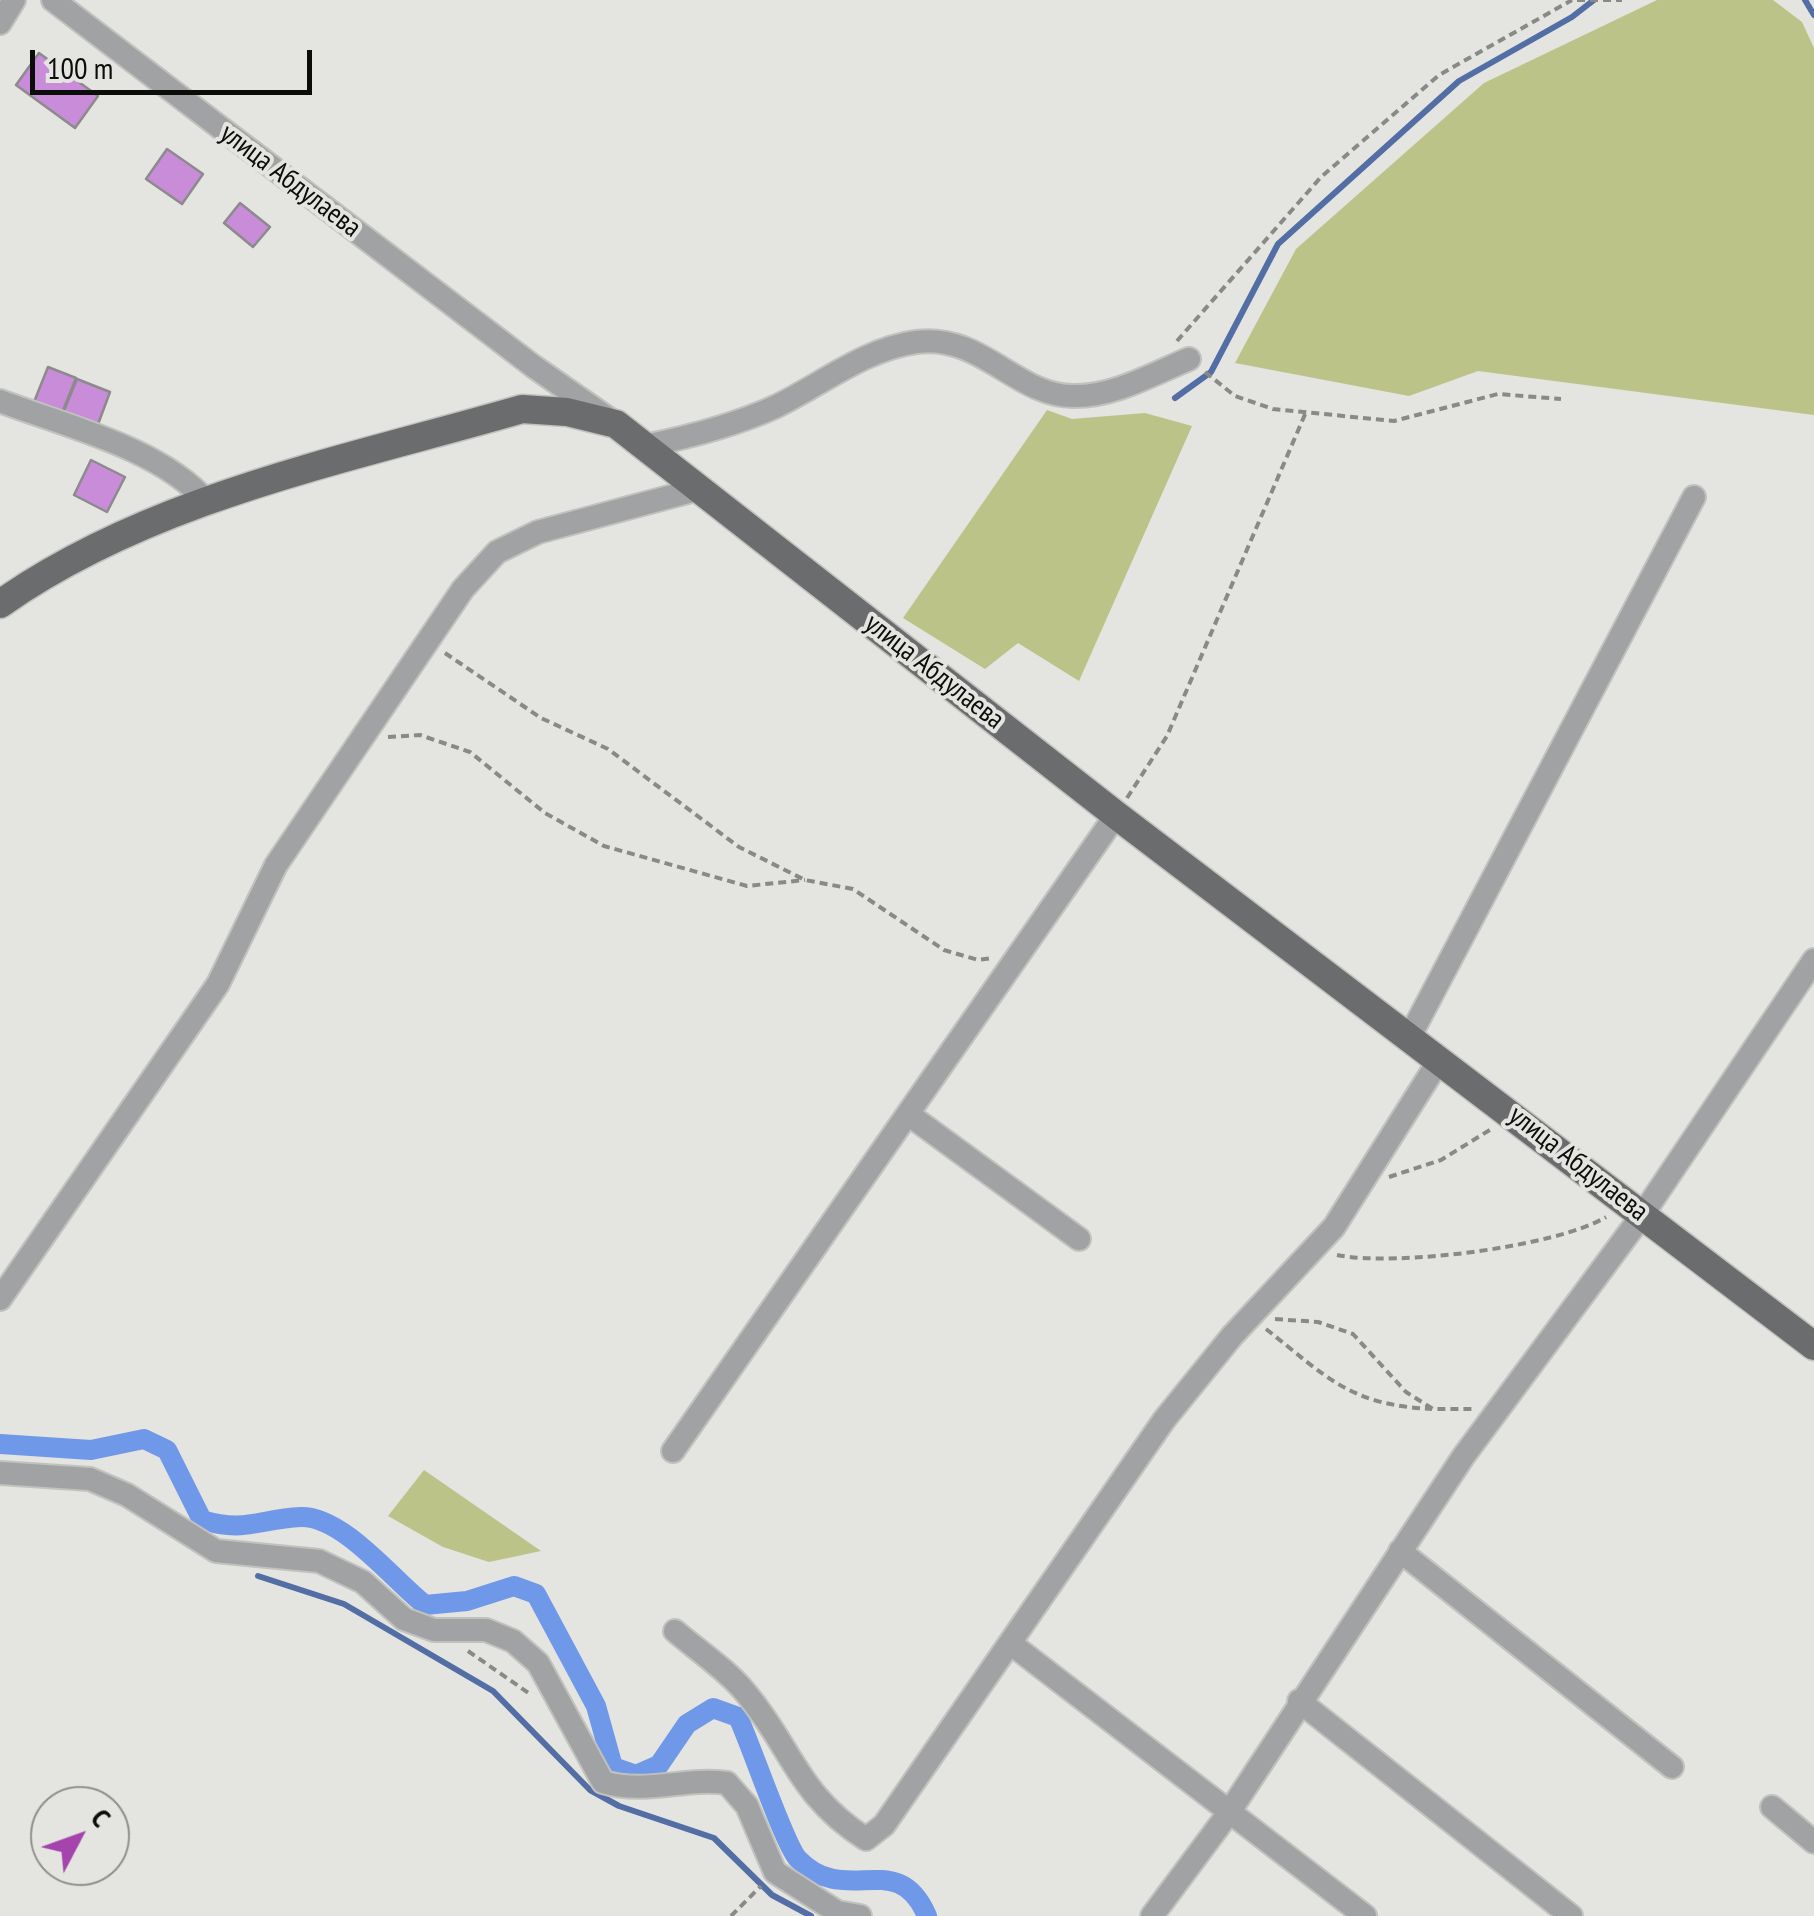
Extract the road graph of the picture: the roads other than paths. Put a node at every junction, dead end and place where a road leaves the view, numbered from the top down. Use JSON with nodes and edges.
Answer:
{"nodes":[{"id":1,"x":14,"y":0,"type":"edge"},
{"id":2,"x":53,"y":0,"type":"edge"},
{"id":3,"x":0,"y":23,"type":"edge"},
{"id":4,"x":1182,"y":352,"type":"road end"},
{"id":5,"x":0,"y":401,"type":"edge"},
{"id":6,"x":616,"y":424,"type":"junction"},
{"id":7,"x":645,"y":446,"type":"junction"},
{"id":8,"x":699,"y":489,"type":"junction"},
{"id":9,"x":1694,"y":497,"type":"dead end"},
{"id":10,"x":206,"y":501,"type":"junction"},
{"id":11,"x":0,"y":604,"type":"edge"},
{"id":12,"x":1116,"y":815,"type":"junction"},
{"id":13,"x":1814,"y":960,"type":"edge"},
{"id":14,"x":1410,"y":1036,"type":"junction"},
{"id":15,"x":1440,"y":1059,"type":"junction"},
{"id":16,"x":908,"y":1114,"type":"junction"},
{"id":17,"x":1636,"y":1209,"type":"junction"},
{"id":18,"x":1079,"y":1239,"type":"dead end"},
{"id":19,"x":0,"y":1299,"type":"edge"},
{"id":20,"x":1814,"y":1346,"type":"edge"},
{"id":21,"x":673,"y":1451,"type":"dead end"},
{"id":22,"x":0,"y":1473,"type":"edge"},
{"id":23,"x":1400,"y":1551,"type":"junction"},
{"id":24,"x":675,"y":1631,"type":"dead end"},
{"id":25,"x":1010,"y":1643,"type":"junction"},
{"id":26,"x":1299,"y":1701,"type":"junction"},
{"id":27,"x":1672,"y":1767,"type":"dead end"},
{"id":28,"x":1772,"y":1807,"type":"dead end"},
{"id":29,"x":1228,"y":1814,"type":"junction"},
{"id":30,"x":1814,"y":1842,"type":"edge"},
{"id":31,"x":860,"y":1916,"type":"edge"},
{"id":32,"x":1152,"y":1916,"type":"edge"},
{"id":33,"x":1365,"y":1916,"type":"edge"},
{"id":34,"x":1571,"y":1916,"type":"edge"}],
"edges":[{"from":1,"to":3,"type":"street"},
{"from":2,"to":6,"type":"street","name":"улица Абдулаева"},
{"from":4,"to":7,"type":"street"},
{"from":5,"to":10,"type":"street"},
{"from":6,"to":7,"type":"main road","name":"улица Абдулаева"},
{"from":6,"to":10,"type":"main road"},
{"from":7,"to":8,"type":"main road","name":"улица Абдулаева"},
{"from":8,"to":12,"type":"main road","name":"улица Абдулаева"},
{"from":8,"to":19,"type":"street"},
{"from":9,"to":14,"type":"street"},
{"from":10,"to":11,"type":"main road"},
{"from":12,"to":14,"type":"main road","name":"улица Абдулаева"},
{"from":12,"to":16,"type":"street"},
{"from":13,"to":17,"type":"street"},
{"from":14,"to":15,"type":"main road","name":"улица Абдулаева"},
{"from":15,"to":17,"type":"main road","name":"улица Абдулаева"},
{"from":15,"to":25,"type":"street"},
{"from":16,"to":18,"type":"street"},
{"from":16,"to":21,"type":"street"},
{"from":17,"to":20,"type":"main road","name":"улица Абдулаева"},
{"from":17,"to":23,"type":"street"},
{"from":22,"to":31,"type":"street"},
{"from":23,"to":26,"type":"street"},
{"from":23,"to":27,"type":"street"},
{"from":24,"to":25,"type":"street"},
{"from":25,"to":29,"type":"street"},
{"from":26,"to":29,"type":"street"},
{"from":26,"to":34,"type":"street"},
{"from":28,"to":30,"type":"street"},
{"from":29,"to":32,"type":"street"},
{"from":29,"to":33,"type":"street"}]}
